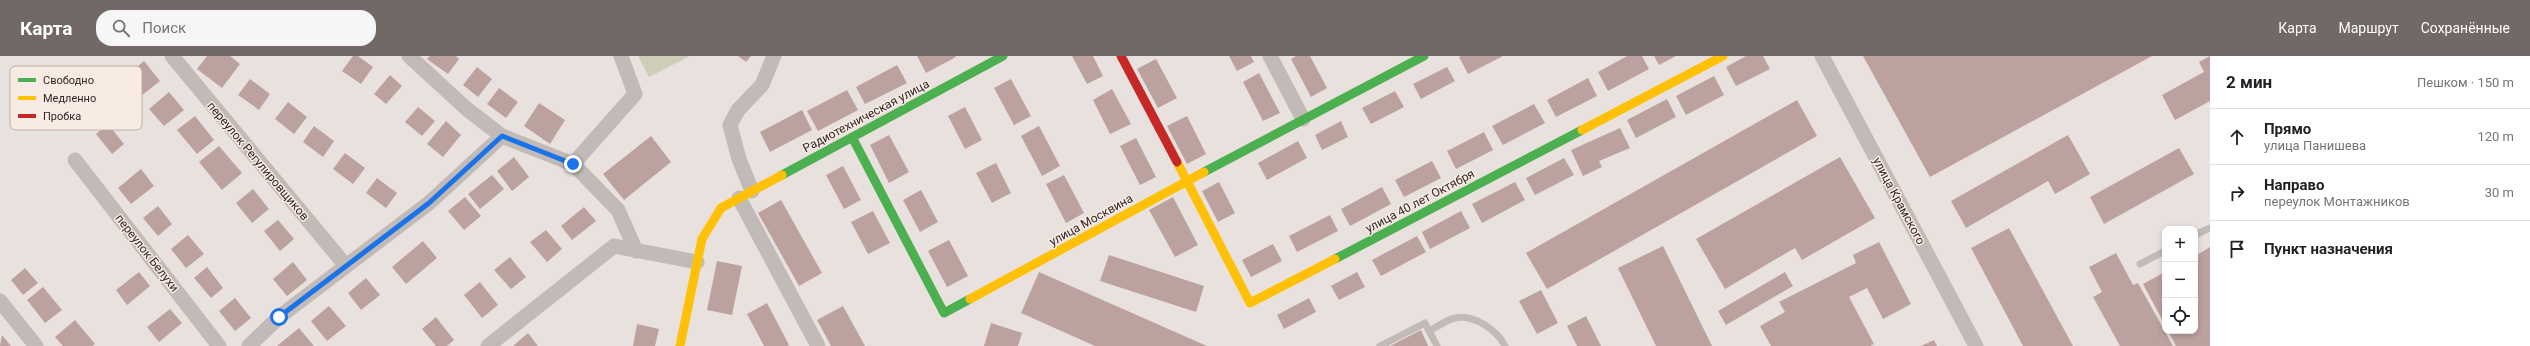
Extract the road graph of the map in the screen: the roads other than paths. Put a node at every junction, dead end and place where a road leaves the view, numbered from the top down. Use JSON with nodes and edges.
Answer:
{"nodes":[{"id":1,"x":172,"y":56,"type":"edge"},
{"id":2,"x":409,"y":56,"type":"edge"},
{"id":3,"x":621,"y":56,"type":"edge"},
{"id":4,"x":774,"y":56,"type":"edge"},
{"id":5,"x":1004,"y":56,"type":"edge"},
{"id":6,"x":1122,"y":56,"type":"edge"},
{"id":7,"x":1270,"y":56,"type":"edge"},
{"id":8,"x":1422,"y":56,"type":"edge"},
{"id":9,"x":1723,"y":56,"type":"edge"},
{"id":10,"x":1822,"y":56,"type":"edge"},
{"id":11,"x":1303,"y":119,"type":"junction"},
{"id":12,"x":502,"y":136,"type":"junction"},
{"id":13,"x":852,"y":137,"type":"junction"},
{"id":14,"x":75,"y":160,"type":"dead end"},
{"id":15,"x":573,"y":164,"type":"junction"},
{"id":16,"x":1187,"y":181,"type":"junction"},
{"id":17,"x":746,"y":194,"type":"junction"},
{"id":18,"x":2210,"y":228,"type":"edge"},
{"id":19,"x":2198,"y":234,"type":"edge"},
{"id":20,"x":636,"y":251,"type":"junction"},
{"id":21,"x":2162,"y":253,"type":"edge"},
{"id":22,"x":697,"y":262,"type":"junction"},
{"id":23,"x":2140,"y":264,"type":"dead end"},
{"id":24,"x":346,"y":266,"type":"junction"},
{"id":25,"x":0,"y":301,"type":"edge"},
{"id":26,"x":1429,"y":331,"type":"junction"},
{"id":27,"x":36,"y":346,"type":"edge"},
{"id":28,"x":219,"y":346,"type":"edge"},
{"id":29,"x":249,"y":346,"type":"edge"},
{"id":30,"x":488,"y":346,"type":"edge"},
{"id":31,"x":680,"y":346,"type":"edge"},
{"id":32,"x":818,"y":346,"type":"edge"},
{"id":33,"x":1380,"y":346,"type":"edge"},
{"id":34,"x":1437,"y":346,"type":"edge"},
{"id":35,"x":1505,"y":346,"type":"edge"},
{"id":36,"x":1976,"y":346,"type":"edge"}],
"edges":[{"from":1,"to":24,"type":"street","name":"переулок Регулировщиков"},
{"from":2,"to":12,"type":"street"},
{"from":3,"to":15,"type":"street"},
{"from":4,"to":17,"type":"street"},
{"from":5,"to":13,"type":"street","name":"Радиотехническая улица"},
{"from":6,"to":16,"type":"street"},
{"from":7,"to":11,"type":"street"},
{"from":8,"to":11,"type":"street","name":"улица Москвина"},
{"from":9,"to":16,"type":"street","name":"улица 40 лет Октября"},
{"from":10,"to":36,"type":"street","name":"улица Крамского"},
{"from":11,"to":16,"type":"street","name":"улица Москвина"},
{"from":12,"to":15,"type":"street"},
{"from":12,"to":24,"type":"street"},
{"from":13,"to":16,"type":"street","name":"улица Москвина"},
{"from":13,"to":17,"type":"street","name":"Радиотехническая улица"},
{"from":14,"to":28,"type":"street","name":"переулок Белухи"},
{"from":15,"to":20,"type":"street"},
{"from":17,"to":22,"type":"street","name":"Радиотехническая улица"},
{"from":17,"to":32,"type":"street"},
{"from":18,"to":19,"type":"lane"},
{"from":20,"to":22,"type":"street"},
{"from":20,"to":30,"type":"street"},
{"from":21,"to":23,"type":"lane"},
{"from":22,"to":31,"type":"street","name":"Радиотехническая улица"},
{"from":24,"to":29,"type":"street"},
{"from":25,"to":27,"type":"street"},
{"from":26,"to":33,"type":"lane"},
{"from":26,"to":34,"type":"lane"},
{"from":26,"to":35,"type":"lane"}]}
